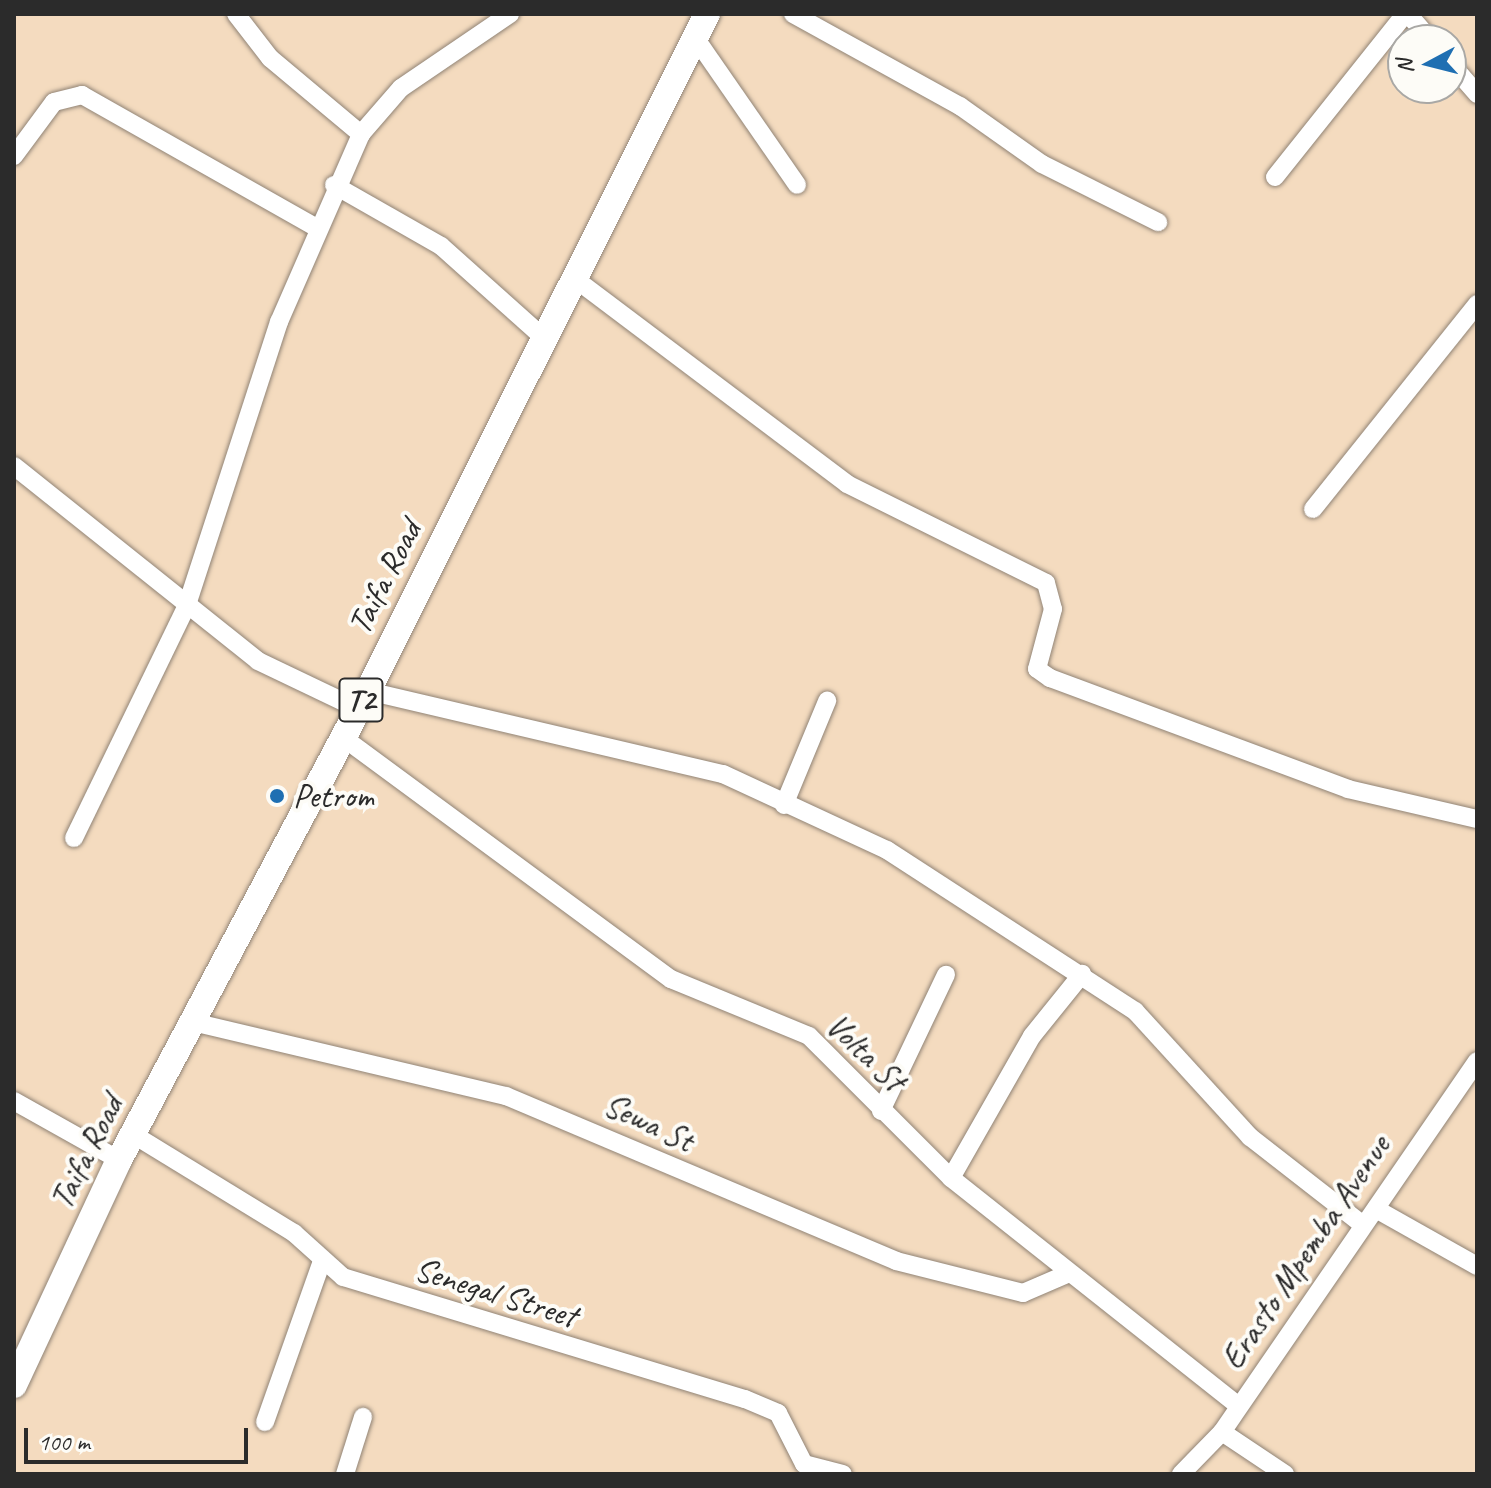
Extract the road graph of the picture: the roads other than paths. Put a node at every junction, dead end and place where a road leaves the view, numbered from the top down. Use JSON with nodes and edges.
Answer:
{"nodes":[{"id":1,"x":236,"y":14,"type":"edge"},
{"id":2,"x":510,"y":14,"type":"edge"},
{"id":3,"x":793,"y":14,"type":"edge"},
{"id":4,"x":1406,"y":14,"type":"edge"},
{"id":5,"x":700,"y":25,"type":"edge"},
{"id":6,"x":361,"y":134,"type":"junction"},
{"id":7,"x":14,"y":156,"type":"edge"},
{"id":8,"x":1275,"y":177,"type":"dead end"},
{"id":9,"x":334,"y":185,"type":"junction"},
{"id":10,"x":797,"y":185,"type":"dead end"},
{"id":11,"x":1158,"y":222,"type":"dead end"},
{"id":12,"x":315,"y":227,"type":"junction"},
{"id":13,"x":574,"y":278,"type":"junction"},
{"id":14,"x":1477,"y":304,"type":"edge"},
{"id":15,"x":544,"y":338,"type":"junction"},
{"id":16,"x":14,"y":466,"type":"edge"},
{"id":17,"x":1313,"y":509,"type":"dead end"},
{"id":18,"x":187,"y":605,"type":"junction"},
{"id":19,"x":362,"y":700,"type":"junction"},
{"id":20,"x":827,"y":701,"type":"dead end"},
{"id":21,"x":341,"y":736,"type":"junction"},
{"id":22,"x":784,"y":805,"type":"junction"},
{"id":23,"x":1477,"y":819,"type":"edge"},
{"id":24,"x":74,"y":838,"type":"dead end"},
{"id":25,"x":1082,"y":974,"type":"junction"},
{"id":26,"x":946,"y":975,"type":"dead end"},
{"id":27,"x":193,"y":1022,"type":"junction"},
{"id":28,"x":1477,"y":1061,"type":"edge"},
{"id":29,"x":14,"y":1101,"type":"edge"},
{"id":30,"x":881,"y":1111,"type":"junction"},
{"id":31,"x":134,"y":1135,"type":"junction"},
{"id":32,"x":119,"y":1160,"type":"junction"},
{"id":33,"x":951,"y":1178,"type":"junction"},
{"id":34,"x":1376,"y":1209,"type":"junction"},
{"id":35,"x":1363,"y":1225,"type":"junction"},
{"id":36,"x":322,"y":1261,"type":"junction"},
{"id":37,"x":1477,"y":1266,"type":"edge"},
{"id":38,"x":1067,"y":1274,"type":"junction"},
{"id":39,"x":14,"y":1385,"type":"edge"},
{"id":40,"x":1239,"y":1406,"type":"junction"},
{"id":41,"x":363,"y":1417,"type":"dead end"},
{"id":42,"x":265,"y":1422,"type":"dead end"},
{"id":43,"x":1222,"y":1432,"type":"junction"},
{"id":44,"x":804,"y":1469,"type":"edge"},
{"id":45,"x":345,"y":1474,"type":"edge"},
{"id":46,"x":843,"y":1474,"type":"edge"},
{"id":47,"x":1181,"y":1474,"type":"edge"},
{"id":48,"x":1285,"y":1474,"type":"edge"}],
"edges":[{"from":1,"to":6,"type":"street"},
{"from":2,"to":6,"type":"street"},
{"from":3,"to":11,"type":"street"},
{"from":4,"to":8,"type":"street"},
{"from":5,"to":10,"type":"street"},
{"from":5,"to":13,"type":"highway","name":"Taifa Road","number":"T2"},
{"from":6,"to":9,"type":"street"},
{"from":7,"to":12,"type":"street"},
{"from":9,"to":12,"type":"street"},
{"from":9,"to":15,"type":"street"},
{"from":12,"to":18,"type":"street"},
{"from":13,"to":15,"type":"highway","name":"Taifa Road","number":"T2"},
{"from":13,"to":23,"type":"street"},
{"from":14,"to":17,"type":"street"},
{"from":15,"to":19,"type":"highway","name":"Taifa Road","number":"T2"},
{"from":16,"to":18,"type":"street"},
{"from":18,"to":19,"type":"street"},
{"from":18,"to":24,"type":"street"},
{"from":19,"to":21,"type":"highway","name":"Taifa Road","number":"T2"},
{"from":19,"to":22,"type":"street"},
{"from":20,"to":22,"type":"street"},
{"from":21,"to":27,"type":"highway","name":"Taifa Road","number":"T2"},
{"from":21,"to":30,"type":"street","name":"Volta St"},
{"from":22,"to":25,"type":"street"},
{"from":25,"to":33,"type":"street"},
{"from":25,"to":35,"type":"street"},
{"from":26,"to":30,"type":"street"},
{"from":27,"to":31,"type":"highway","name":"Taifa Road","number":"T2"},
{"from":27,"to":38,"type":"street","name":"Sewa St"},
{"from":28,"to":34,"type":"street","name":"Erasto Mpemba Avenue"},
{"from":29,"to":32,"type":"street"},
{"from":30,"to":33,"type":"street","name":"Volta St"},
{"from":31,"to":32,"type":"highway","name":"Taifa Road","number":"T2"},
{"from":31,"to":36,"type":"street","name":"Senegal Street"},
{"from":32,"to":39,"type":"highway","name":"Taifa Road","number":"T2"},
{"from":33,"to":38,"type":"street","name":"Volta St"},
{"from":34,"to":35,"type":"street","name":"Erasto Mpemba Avenue"},
{"from":34,"to":37,"type":"street"},
{"from":35,"to":40,"type":"street","name":"Erasto Mpemba Avenue"},
{"from":36,"to":42,"type":"street"},
{"from":36,"to":44,"type":"street","name":"Senegal Street"},
{"from":38,"to":40,"type":"street","name":"Volta St"},
{"from":40,"to":43,"type":"street","name":"Erasto Mpemba Avenue"},
{"from":41,"to":45,"type":"street"},
{"from":43,"to":47,"type":"street","name":"Erasto Mpemba Avenue"},
{"from":43,"to":48,"type":"street"},
{"from":44,"to":46,"type":"street","name":"Senegal Street"}]}
